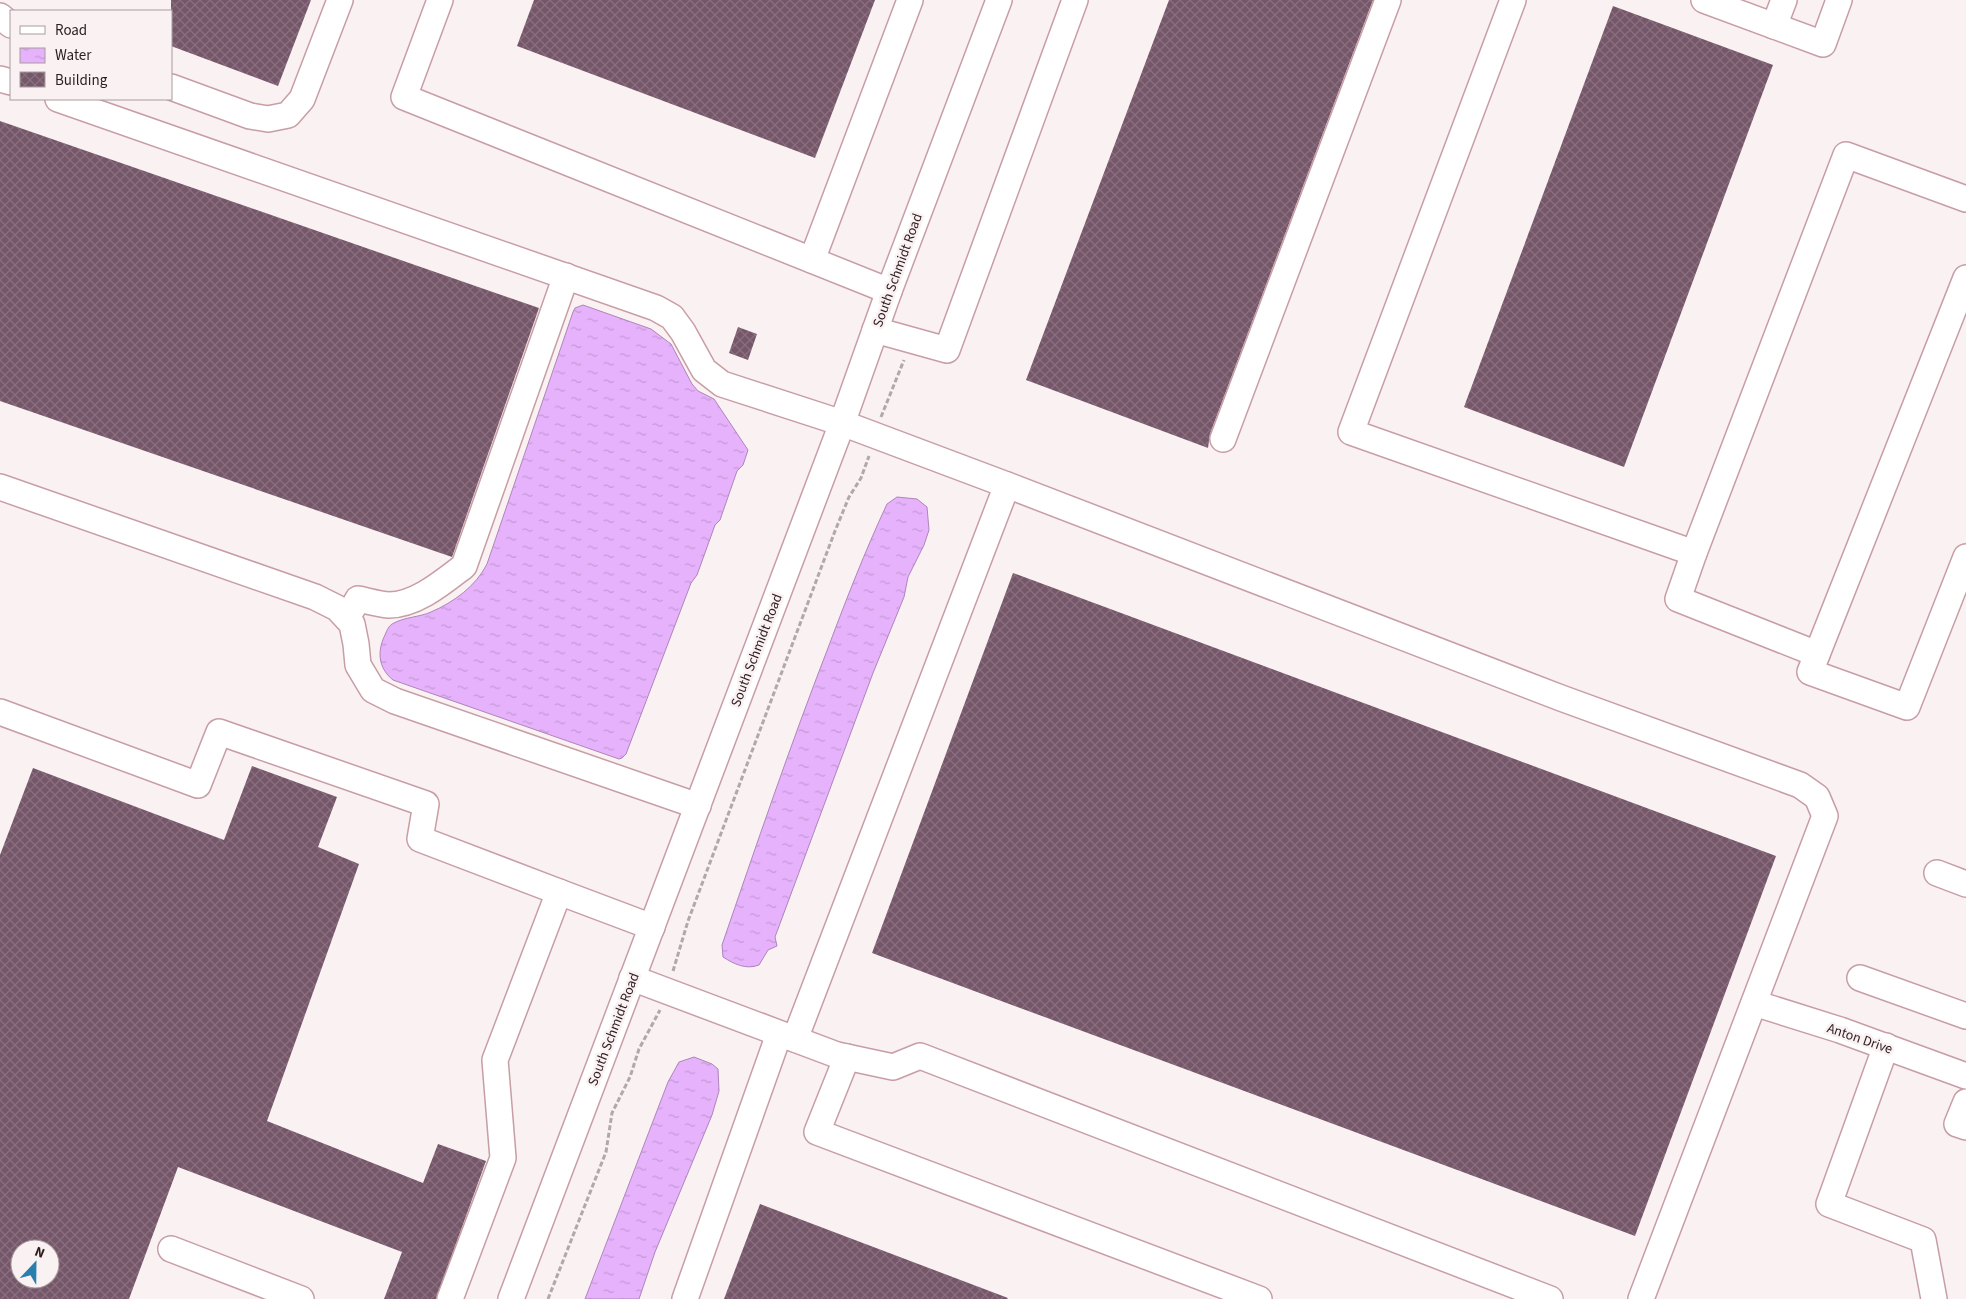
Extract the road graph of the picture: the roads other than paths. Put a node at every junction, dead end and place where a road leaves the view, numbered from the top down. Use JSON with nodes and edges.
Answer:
{"nodes":[{"id":1,"x":340,"y":0,"type":"edge"},
{"id":2,"x":440,"y":0,"type":"edge"},
{"id":3,"x":910,"y":0,"type":"edge"},
{"id":4,"x":999,"y":0,"type":"edge"},
{"id":5,"x":1075,"y":0,"type":"edge"},
{"id":6,"x":1388,"y":0,"type":"edge"},
{"id":7,"x":1513,"y":0,"type":"edge"},
{"id":8,"x":1704,"y":0,"type":"edge"},
{"id":9,"x":1784,"y":0,"type":"edge"},
{"id":10,"x":1839,"y":0,"type":"edge"},
{"id":11,"x":0,"y":16,"type":"edge"},
{"id":12,"x":10,"y":24,"type":"edge"},
{"id":13,"x":1774,"y":26,"type":"junction"},
{"id":14,"x":172,"y":87,"type":"edge"},
{"id":15,"x":61,"y":100,"type":"edge"},
{"id":16,"x":1966,"y":199,"type":"edge"},
{"id":17,"x":812,"y":260,"type":"junction"},
{"id":18,"x":566,"y":276,"type":"junction"},
{"id":19,"x":1966,"y":278,"type":"edge"},
{"id":20,"x":889,"y":291,"type":"junction"},
{"id":21,"x":875,"y":330,"type":"junction"},
{"id":22,"x":842,"y":423,"type":"junction"},
{"id":23,"x":1223,"y":439,"type":"dead end"},
{"id":24,"x":1007,"y":485,"type":"junction"},
{"id":25,"x":0,"y":487,"type":"edge"},
{"id":26,"x":1694,"y":554,"type":"junction"},
{"id":27,"x":1966,"y":557,"type":"edge"},
{"id":28,"x":347,"y":618,"type":"junction"},
{"id":29,"x":1817,"y":654,"type":"junction"},
{"id":30,"x":0,"y":712,"type":"edge"},
{"id":31,"x":698,"y":806,"type":"junction"},
{"id":32,"x":1937,"y":873,"type":"dead end"},
{"id":33,"x":1966,"y":884,"type":"edge"},
{"id":34,"x":559,"y":892,"type":"junction"},
{"id":35,"x":652,"y":927,"type":"junction"},
{"id":36,"x":632,"y":978,"type":"junction"},
{"id":37,"x":1860,"y":978,"type":"dead end"},
{"id":38,"x":1754,"y":1003,"type":"junction"},
{"id":39,"x":1966,"y":1016,"type":"edge"},
{"id":40,"x":787,"y":1036,"type":"junction"},
{"id":41,"x":1886,"y":1046,"type":"junction"},
{"id":42,"x":847,"y":1058,"type":"junction"},
{"id":43,"x":1966,"y":1076,"type":"edge"},
{"id":44,"x":1966,"y":1102,"type":"edge"},
{"id":45,"x":1966,"y":1128,"type":"edge"},
{"id":46,"x":171,"y":1250,"type":"dead end"},
{"id":47,"x":302,"y":1299,"type":"edge"},
{"id":48,"x":450,"y":1299,"type":"edge"},
{"id":49,"x":511,"y":1299,"type":"edge"},
{"id":50,"x":685,"y":1299,"type":"edge"},
{"id":51,"x":1259,"y":1299,"type":"edge"},
{"id":52,"x":1550,"y":1299,"type":"edge"},
{"id":53,"x":1641,"y":1299,"type":"edge"},
{"id":54,"x":1934,"y":1299,"type":"edge"}],
"edges":[{"from":1,"to":14,"type":"street"},
{"from":2,"to":17,"type":"street"},
{"from":3,"to":17,"type":"street"},
{"from":4,"to":20,"type":"street","name":"South Schmidt Road"},
{"from":5,"to":21,"type":"street"},
{"from":6,"to":23,"type":"street"},
{"from":7,"to":26,"type":"street"},
{"from":8,"to":13,"type":"street"},
{"from":9,"to":13,"type":"street"},
{"from":10,"to":13,"type":"street"},
{"from":11,"to":12,"type":"street"},
{"from":15,"to":18,"type":"street"},
{"from":16,"to":26,"type":"street"},
{"from":17,"to":20,"type":"street"},
{"from":18,"to":22,"type":"street"},
{"from":18,"to":28,"type":"street"},
{"from":19,"to":29,"type":"street"},
{"from":20,"to":21,"type":"street","name":"South Schmidt Road"},
{"from":21,"to":22,"type":"street","name":"South Schmidt Road"},
{"from":22,"to":24,"type":"street"},
{"from":22,"to":31,"type":"street","name":"South Schmidt Road"},
{"from":24,"to":38,"type":"street"},
{"from":24,"to":40,"type":"street"},
{"from":25,"to":28,"type":"street"},
{"from":26,"to":29,"type":"street"},
{"from":27,"to":29,"type":"street"},
{"from":28,"to":31,"type":"street"},
{"from":30,"to":34,"type":"street"},
{"from":31,"to":35,"type":"street","name":"South Schmidt Road"},
{"from":32,"to":33,"type":"street"},
{"from":34,"to":35,"type":"street"},
{"from":34,"to":48,"type":"street"},
{"from":35,"to":36,"type":"street","name":"South Schmidt Road"},
{"from":36,"to":40,"type":"street"},
{"from":36,"to":49,"type":"street","name":"South Schmidt Road"},
{"from":37,"to":39,"type":"street"},
{"from":38,"to":41,"type":"street","name":"Anton Drive"},
{"from":38,"to":53,"type":"street"},
{"from":40,"to":42,"type":"street"},
{"from":40,"to":50,"type":"street"},
{"from":41,"to":43,"type":"street","name":"Anton Drive"},
{"from":41,"to":54,"type":"street"},
{"from":42,"to":51,"type":"street"},
{"from":42,"to":52,"type":"street"},
{"from":44,"to":45,"type":"street"},
{"from":46,"to":47,"type":"street"}]}
